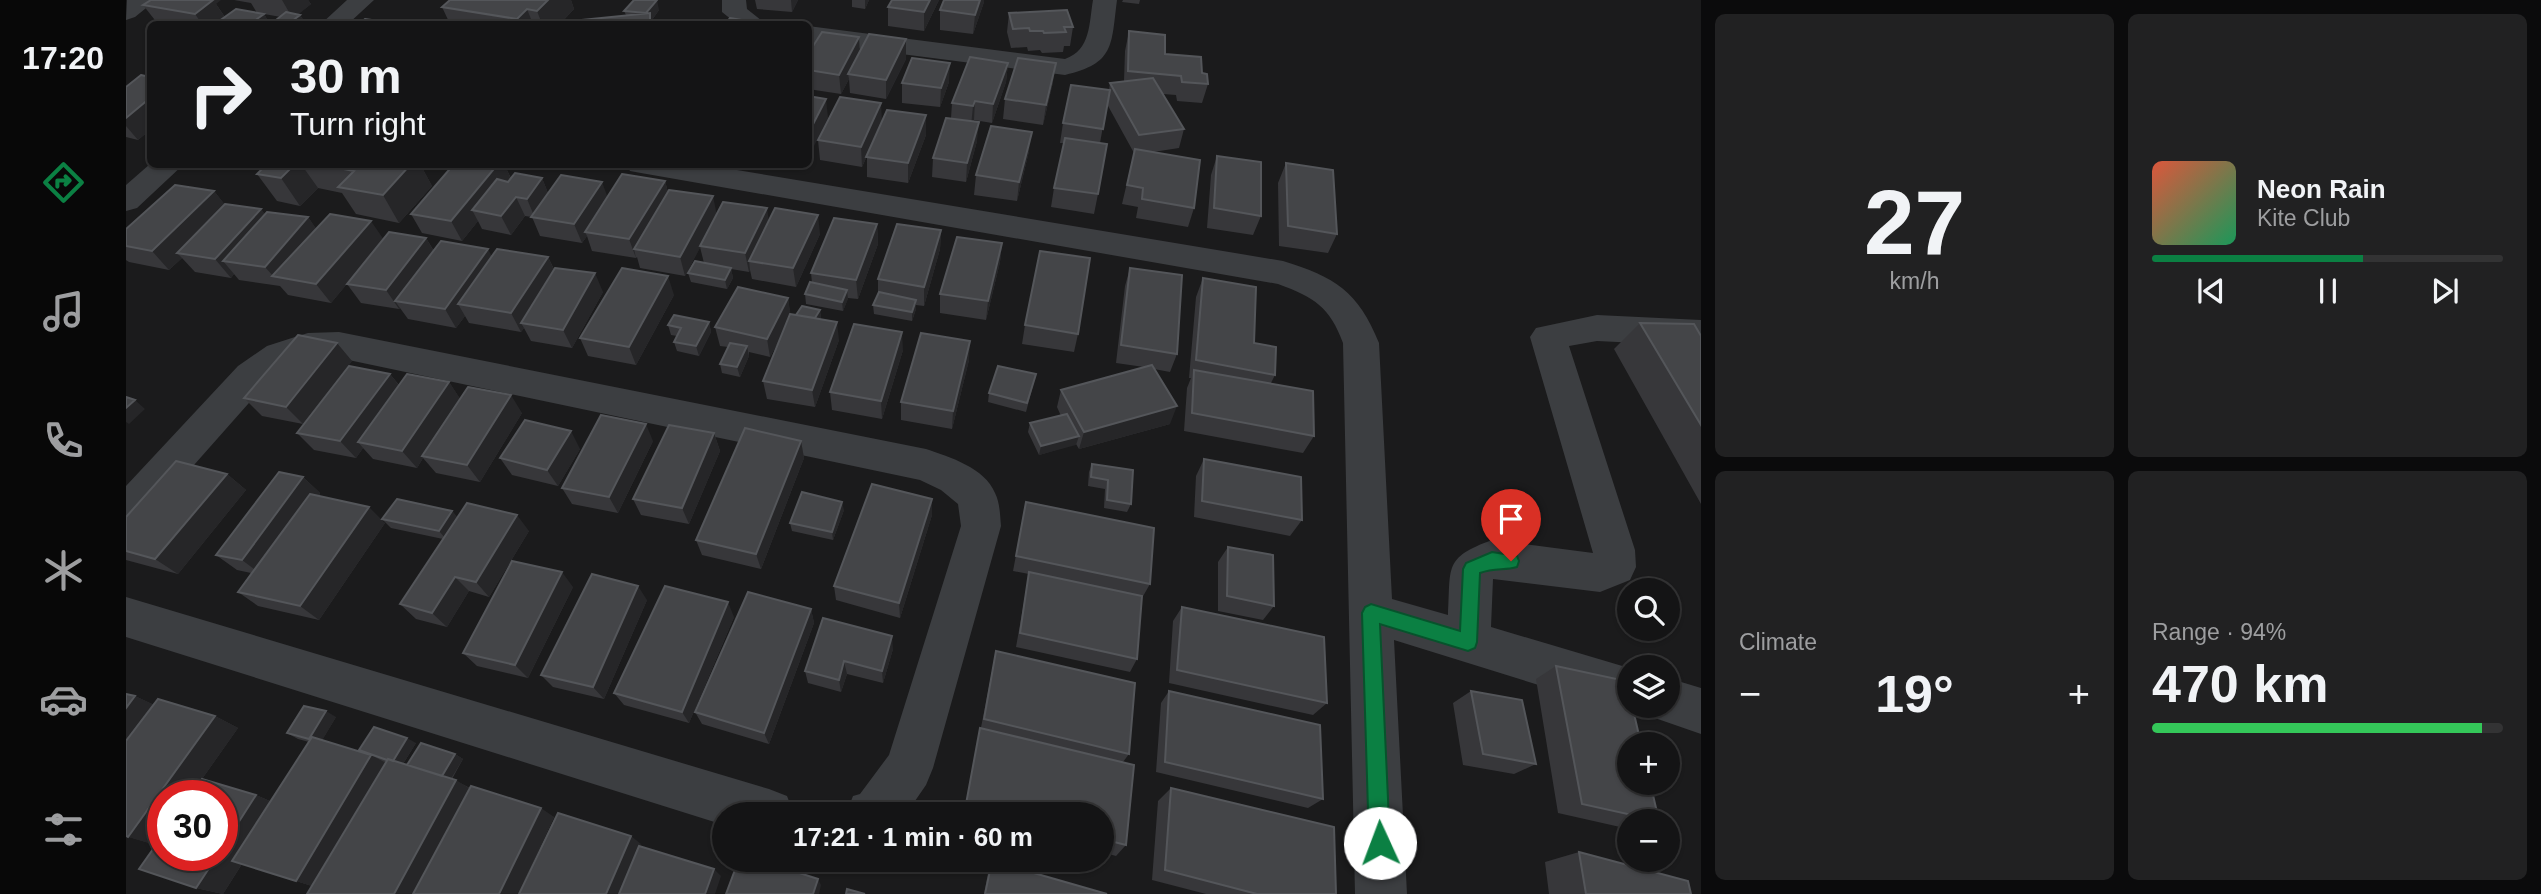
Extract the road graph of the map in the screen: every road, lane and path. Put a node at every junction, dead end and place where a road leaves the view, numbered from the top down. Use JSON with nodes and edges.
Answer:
{"nodes":[{"id":1,"x":144,"y":0,"type":"edge"},
{"id":2,"x":362,"y":0,"type":"edge"},
{"id":3,"x":734,"y":0,"type":"edge"},
{"id":4,"x":1105,"y":0,"type":"edge"},
{"id":5,"x":126,"y":12,"type":"edge"},
{"id":6,"x":338,"y":21,"type":"edge"},
{"id":7,"x":748,"y":21,"type":"edge"},
{"id":8,"x":812,"y":35,"type":"edge"},
{"id":9,"x":165,"y":168,"type":"edge"},
{"id":10,"x":665,"y":168,"type":"edge"},
{"id":11,"x":126,"y":201,"type":"edge"},
{"id":12,"x":1701,"y":333,"type":"edge"},
{"id":13,"x":126,"y":514,"type":"edge"},
{"id":14,"x":1371,"y":613,"type":"junction"},
{"id":15,"x":126,"y":617,"type":"edge"},
{"id":16,"x":1468,"y":642,"type":"junction"},
{"id":17,"x":1617,"y":686,"type":"edge"},
{"id":18,"x":1680,"y":705,"type":"edge"},
{"id":19,"x":1701,"y":711,"type":"edge"},
{"id":20,"x":730,"y":802,"type":"edge"},
{"id":21,"x":884,"y":802,"type":"edge"},
{"id":22,"x":1381,"y":894,"type":"edge"}],
"edges":[{"from":1,"to":5,"type":"street"},
{"from":2,"to":6,"type":"street"},
{"from":3,"to":7,"type":"street"},
{"from":4,"to":8,"type":"street"},
{"from":9,"to":11,"type":"street"},
{"from":10,"to":14,"type":"street"},
{"from":12,"to":16,"type":"street"},
{"from":13,"to":21,"type":"street"},
{"from":14,"to":16,"type":"street"},
{"from":14,"to":22,"type":"street"},
{"from":15,"to":20,"type":"street"},
{"from":16,"to":17,"type":"street"},
{"from":18,"to":19,"type":"street"}]}
